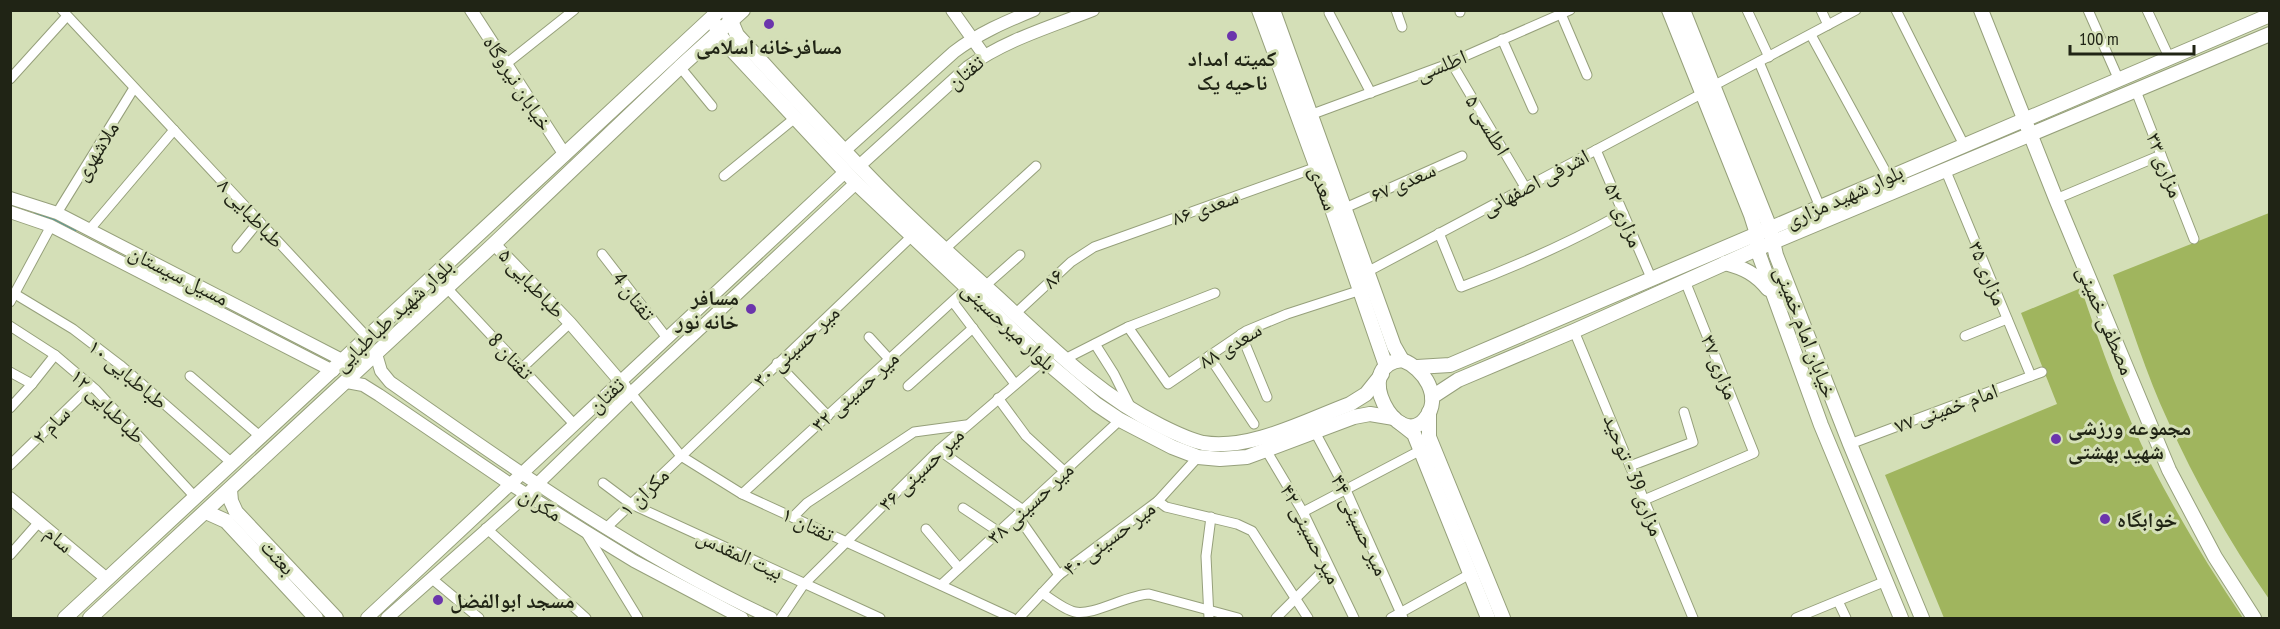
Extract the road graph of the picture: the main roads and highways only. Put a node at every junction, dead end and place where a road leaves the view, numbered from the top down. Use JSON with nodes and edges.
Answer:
{"nodes":[{"id":1,"x":743,"y":10,"type":"edge"},
{"id":2,"x":1259,"y":10,"type":"edge"},
{"id":3,"x":1273,"y":10,"type":"edge"},
{"id":4,"x":1669,"y":10,"type":"edge"},
{"id":5,"x":1683,"y":10,"type":"edge"},
{"id":6,"x":1981,"y":10,"type":"edge"},
{"id":7,"x":715,"y":13,"type":"edge"},
{"id":8,"x":2263,"y":15,"type":"edge"},
{"id":9,"x":729,"y":16,"type":"edge"},
{"id":10,"x":718,"y":33,"type":"junction"},
{"id":11,"x":2270,"y":34,"type":"edge"},
{"id":12,"x":1708,"y":90,"type":"junction"},
{"id":13,"x":789,"y":91,"type":"junction"},
{"id":14,"x":779,"y":101,"type":"junction"},
{"id":15,"x":2024,"y":118,"type":"junction"},
{"id":16,"x":2030,"y":134,"type":"junction"},
{"id":17,"x":1763,"y":231,"type":"junction"},
{"id":18,"x":1773,"y":243,"type":"junction"},
{"id":19,"x":1757,"y":249,"type":"junction"},
{"id":20,"x":1725,"y":263,"type":"junction"},
{"id":21,"x":1774,"y":296,"type":"junction"},
{"id":22,"x":1402,"y":360,"type":"junction"},
{"id":23,"x":1417,"y":368,"type":"junction"},
{"id":24,"x":1384,"y":370,"type":"junction"},
{"id":25,"x":1432,"y":397,"type":"junction"},
{"id":26,"x":1429,"y":412,"type":"junction"},
{"id":27,"x":1397,"y":421,"type":"junction"},
{"id":28,"x":262,"y":438,"type":"junction"},
{"id":29,"x":274,"y":449,"type":"junction"},
{"id":30,"x":230,"y":490,"type":"junction"},
{"id":31,"x":206,"y":512,"type":"junction"},
{"id":32,"x":231,"y":517,"type":"junction"},
{"id":33,"x":65,"y":618,"type":"edge"},
{"id":34,"x":90,"y":618,"type":"edge"},
{"id":35,"x":316,"y":618,"type":"edge"},
{"id":36,"x":336,"y":618,"type":"edge"},
{"id":37,"x":1488,"y":618,"type":"edge"},
{"id":38,"x":1503,"y":618,"type":"edge"},
{"id":39,"x":1901,"y":618,"type":"edge"},
{"id":40,"x":1922,"y":618,"type":"edge"},
{"id":41,"x":2254,"y":618,"type":"edge"}],
"edges":[{"from":1,"to":9,"type":"main road","name":"بلوار شهید طباطبایی"},
{"from":2,"to":24,"type":"main road","name":"سعدی"},
{"from":3,"to":22,"type":"main road","name":"سعدی"},
{"from":4,"to":12,"type":"main road","name":"خیابان امام خمینی"},
{"from":5,"to":12,"type":"main road","name":"خیابان امام خمینی"},
{"from":6,"to":15,"type":"main road","name":"مصطفی خمینی"},
{"from":7,"to":10,"type":"main road","name":"بلوار میرحسینی"},
{"from":7,"to":28,"type":"main road","name":"بلوار شهید طباطبایی"},
{"from":8,"to":15,"type":"main road","name":"بلوار شهید مزاری"},
{"from":9,"to":10,"type":"main road","name":"بلوار شهید طباطبایی"},
{"from":9,"to":13,"type":"main road","name":"بلوار میرحسینی"},
{"from":10,"to":14,"type":"main road","name":"بلوار میرحسینی"},
{"from":10,"to":29,"type":"main road","name":"بلوار شهید طباطبایی"},
{"from":11,"to":16,"type":"main road","name":"بلوار شهید مزاری"},
{"from":12,"to":17,"type":"main road","name":"خیابان امام خمینی"},
{"from":13,"to":14,"type":"main road"},
{"from":13,"to":24,"type":"main road","name":"بلوار میرحسینی"},
{"from":14,"to":27,"type":"main road","name":"بلوار میرحسینی"},
{"from":15,"to":16,"type":"main road","name":"مصطفی خمینی"},
{"from":15,"to":17,"type":"main road","name":"بلوار شهید مزاری"},
{"from":16,"to":18,"type":"main road","name":"بلوار شهید مزاری"},
{"from":16,"to":41,"type":"main road","name":"مصطفی خمینی"},
{"from":17,"to":18,"type":"main road","name":"خیابان امام خمینی"},
{"from":17,"to":19,"type":"main road","name":"خیابان امام خمینی"},
{"from":17,"to":23,"type":"main road","name":"بلوار شهید مزاری"},
{"from":18,"to":19,"type":"main road","name":"بلوار شهید مزاری"},
{"from":18,"to":40,"type":"main road","name":"خیابان امام خمینی"},
{"from":19,"to":20,"type":"main road","name":"بلوار شهید مزاری"},
{"from":19,"to":21,"type":"main road","name":"خیابان امام خمینی"},
{"from":20,"to":21,"type":"main road"},
{"from":20,"to":25,"type":"main road","name":"بلوار شهید مزاری"},
{"from":21,"to":39,"type":"main road","name":"خیابان امام خمینی"},
{"from":22,"to":23,"type":"main road"},
{"from":22,"to":24,"type":"main road"},
{"from":23,"to":25,"type":"main road"},
{"from":24,"to":27,"type":"main road"},
{"from":25,"to":26,"type":"main road"},
{"from":26,"to":27,"type":"main road"},
{"from":26,"to":38,"type":"main road"},
{"from":27,"to":37,"type":"main road"},
{"from":28,"to":29,"type":"main road"},
{"from":28,"to":33,"type":"main road","name":"بلوار شهید طباطبایی"},
{"from":29,"to":30,"type":"main road","name":"بلوار شهید طباطبایی"},
{"from":30,"to":31,"type":"main road","name":"بلوار شهید طباطبایی"},
{"from":30,"to":32,"type":"main road","name":"بعثت"},
{"from":31,"to":32,"type":"main road","name":"بعثت"},
{"from":31,"to":34,"type":"main road","name":"بلوار شهید طباطبایی"},
{"from":32,"to":35,"type":"main road","name":"بعثت"},
{"from":32,"to":36,"type":"main road","name":"بعثت"}]}
